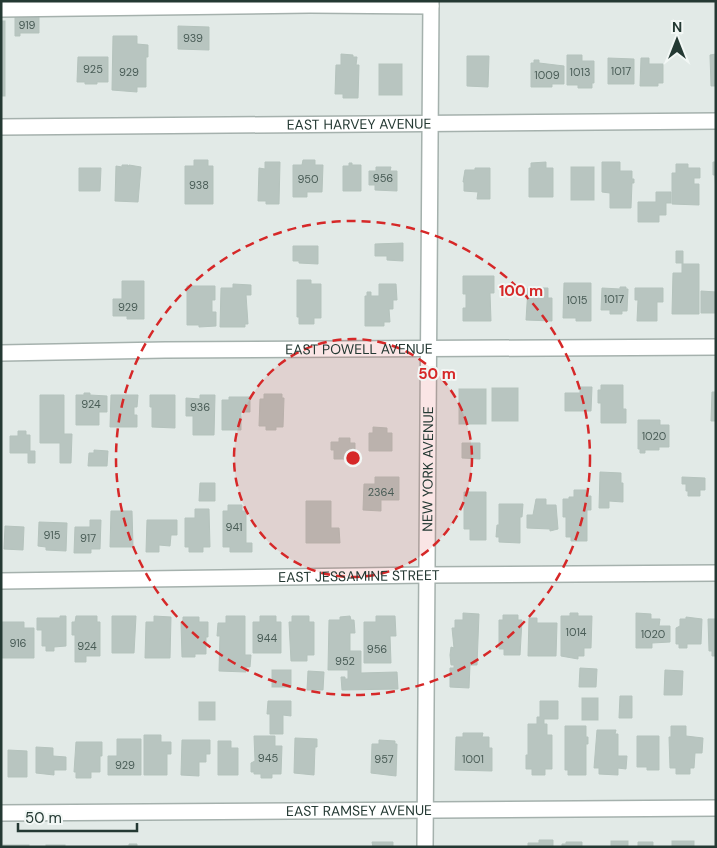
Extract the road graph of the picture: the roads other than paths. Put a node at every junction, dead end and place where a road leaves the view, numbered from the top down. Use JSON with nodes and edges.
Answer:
{"nodes":[{"id":1,"x":431,"y":4,"type":"edge"},
{"id":2,"x":1,"y":9,"type":"edge"},
{"id":3,"x":716,"y":121,"type":"edge"},
{"id":4,"x":430,"y":123,"type":"junction"},
{"id":5,"x":1,"y":126,"type":"edge"},
{"id":6,"x":716,"y":347,"type":"edge"},
{"id":7,"x":428,"y":348,"type":"junction"},
{"id":8,"x":1,"y":353,"type":"edge"},
{"id":9,"x":716,"y":573,"type":"edge"},
{"id":10,"x":426,"y":575,"type":"junction"},
{"id":11,"x":1,"y":581,"type":"edge"},
{"id":12,"x":716,"y":808,"type":"edge"},
{"id":13,"x":425,"y":810,"type":"junction"},
{"id":14,"x":1,"y":813,"type":"edge"},
{"id":15,"x":425,"y":847,"type":"edge"}],
"edges":[{"from":1,"to":2,"type":"street"},
{"from":1,"to":4,"type":"street","name":"NEW YORK AVENUE"},
{"from":3,"to":4,"type":"street","name":"EAST HARVEY AVENUE"},
{"from":4,"to":5,"type":"street","name":"EAST HARVEY AVENUE"},
{"from":4,"to":7,"type":"street","name":"NEW YORK AVENUE"},
{"from":6,"to":7,"type":"street","name":"EAST POWELL AVENUE"},
{"from":7,"to":8,"type":"street","name":"EAST POWELL AVENUE"},
{"from":7,"to":10,"type":"street","name":"NEW YORK AVENUE"},
{"from":9,"to":10,"type":"street","name":"EAST JESSAMINE STREET"},
{"from":10,"to":11,"type":"street","name":"EAST JESSAMINE STREET"},
{"from":10,"to":13,"type":"street","name":"NEW YORK AVENUE"},
{"from":12,"to":13,"type":"street","name":"EAST RAMSEY AVENUE"},
{"from":13,"to":14,"type":"street","name":"EAST RAMSEY AVENUE"},
{"from":13,"to":15,"type":"street","name":"NEW YORK AVENUE"}]}
